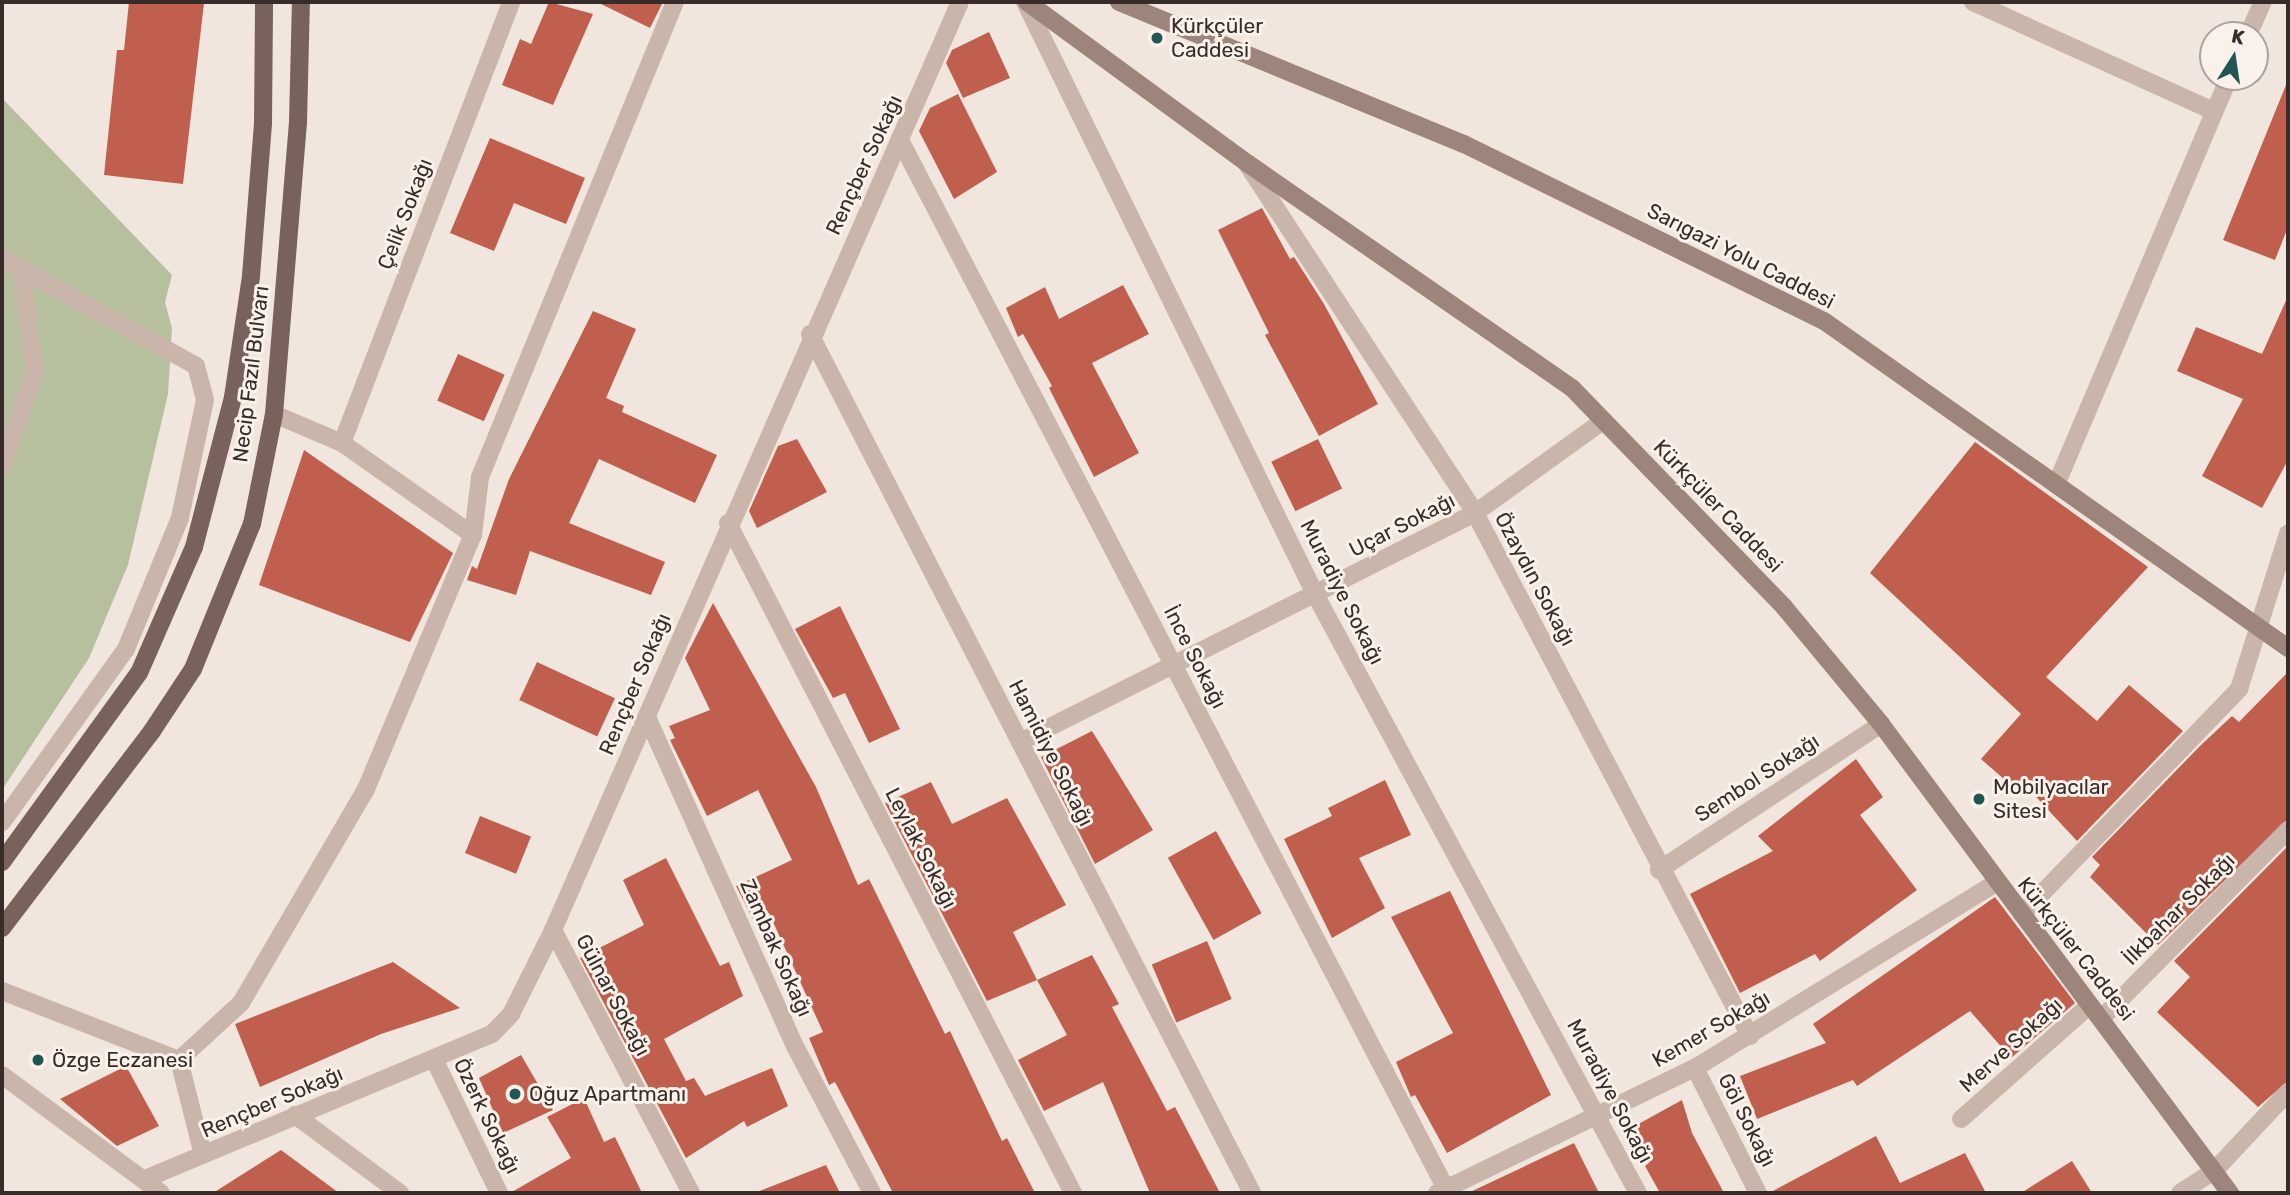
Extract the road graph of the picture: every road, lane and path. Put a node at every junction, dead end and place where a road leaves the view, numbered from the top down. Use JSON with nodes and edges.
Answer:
{"nodes":[{"id":1,"x":264,"y":2,"type":"edge"},
{"id":2,"x":302,"y":2,"type":"edge"},
{"id":3,"x":511,"y":2,"type":"edge"},
{"id":4,"x":675,"y":2,"type":"edge"},
{"id":5,"x":960,"y":2,"type":"edge"},
{"id":6,"x":1026,"y":2,"type":"edge"},
{"id":7,"x":1119,"y":2,"type":"edge"},
{"id":8,"x":1973,"y":2,"type":"edge"},
{"id":9,"x":2263,"y":2,"type":"edge"},
{"id":10,"x":2254,"y":21,"type":"edge"},
{"id":11,"x":2222,"y":91,"type":"edge"},
{"id":12,"x":2213,"y":111,"type":"junction"},
{"id":13,"x":901,"y":142,"type":"junction"},
{"id":14,"x":1247,"y":163,"type":"junction"},
{"id":15,"x":2,"y":258,"type":"edge"},
{"id":16,"x":20,"y":269,"type":"junction"},
{"id":17,"x":810,"y":334,"type":"junction"},
{"id":18,"x":274,"y":414,"type":"junction"},
{"id":19,"x":1603,"y":421,"type":"junction"},
{"id":20,"x":342,"y":443,"type":"junction"},
{"id":21,"x":2,"y":467,"type":"edge"},
{"id":22,"x":2056,"y":485,"type":"junction"},
{"id":23,"x":1475,"y":513,"type":"junction"},
{"id":24,"x":728,"y":523,"type":"junction"},
{"id":25,"x":2288,"y":534,"type":"edge"},
{"id":26,"x":473,"y":535,"type":"junction"},
{"id":27,"x":1315,"y":594,"type":"junction"},
{"id":28,"x":2260,"y":627,"type":"junction"},
{"id":29,"x":2288,"y":648,"type":"edge"},
{"id":30,"x":1172,"y":661,"type":"junction"},
{"id":31,"x":647,"y":717,"type":"junction"},
{"id":32,"x":1881,"y":724,"type":"junction"},
{"id":33,"x":1020,"y":742,"type":"junction"},
{"id":34,"x":2,"y":822,"type":"edge"},
{"id":35,"x":2288,"y":830,"type":"edge"},
{"id":36,"x":2,"y":862,"type":"edge"},
{"id":37,"x":1659,"y":870,"type":"junction"},
{"id":38,"x":1996,"y":883,"type":"junction"},
{"id":39,"x":2022,"y":914,"type":"junction"},
{"id":40,"x":2,"y":928,"type":"edge"},
{"id":41,"x":553,"y":929,"type":"junction"},
{"id":42,"x":2,"y":991,"type":"edge"},
{"id":43,"x":2096,"y":1012,"type":"junction"},
{"id":44,"x":1750,"y":1036,"type":"junction"},
{"id":45,"x":434,"y":1059,"type":"junction"},
{"id":46,"x":179,"y":1060,"type":"junction"},
{"id":47,"x":1695,"y":1068,"type":"junction"},
{"id":48,"x":2,"y":1075,"type":"edge"},
{"id":49,"x":2288,"y":1092,"type":"edge"},
{"id":50,"x":1598,"y":1114,"type":"junction"},
{"id":51,"x":295,"y":1115,"type":"junction"},
{"id":52,"x":1961,"y":1119,"type":"dead end"},
{"id":53,"x":203,"y":1155,"type":"junction"},
{"id":54,"x":2215,"y":1170,"type":"junction"},
{"id":55,"x":145,"y":1179,"type":"junction"},
{"id":56,"x":1444,"y":1192,"type":"edge"},
{"id":57,"x":161,"y":1193,"type":"edge"},
{"id":58,"x":400,"y":1193,"type":"edge"},
{"id":59,"x":499,"y":1193,"type":"edge"},
{"id":60,"x":691,"y":1193,"type":"edge"},
{"id":61,"x":872,"y":1193,"type":"edge"},
{"id":62,"x":1073,"y":1193,"type":"edge"},
{"id":63,"x":1252,"y":1193,"type":"edge"},
{"id":64,"x":1638,"y":1193,"type":"edge"},
{"id":65,"x":1758,"y":1193,"type":"edge"},
{"id":66,"x":2180,"y":1193,"type":"edge"},
{"id":67,"x":2230,"y":1193,"type":"edge"}],
"edges":[{"from":1,"to":36,"type":"main road","name":"Necip Fazıl Bulvarı"},
{"from":2,"to":18,"type":"main road","name":"Necip Fazıl Bulvarı"},
{"from":3,"to":20,"type":"street","name":"Çelik Sokağı"},
{"from":4,"to":26,"type":"street"},
{"from":5,"to":13,"type":"street","name":"Rençber Sokağı"},
{"from":6,"to":14,"type":"main road","name":"Kürkçüler Caddesi"},
{"from":6,"to":27,"type":"street","name":"Muradiye Sokağı"},
{"from":7,"to":22,"type":"main road","name":"Sarıgazi Yolu Caddesi"},
{"from":8,"to":12,"type":"street"},
{"from":9,"to":10,"type":"street"},
{"from":11,"to":12,"type":"street"},
{"from":12,"to":22,"type":"street"},
{"from":13,"to":17,"type":"street","name":"Rençber Sokağı"},
{"from":13,"to":30,"type":"street","name":"İnce Sokağı"},
{"from":14,"to":19,"type":"main road","name":"Kürkçüler Caddesi"},
{"from":14,"to":23,"type":"street","name":"Özaydın Sokağı"},
{"from":15,"to":16,"type":"street"},
{"from":16,"to":21,"type":"street"},
{"from":16,"to":34,"type":"street"},
{"from":17,"to":24,"type":"street","name":"Rençber Sokağı"},
{"from":17,"to":33,"type":"street","name":"Hamidiye Sokağı"},
{"from":18,"to":20,"type":"street"},
{"from":18,"to":40,"type":"main road","name":"Necip Fazıl Bulvarı"},
{"from":19,"to":23,"type":"street","name":"Uçar Sokağı"},
{"from":19,"to":32,"type":"main road","name":"Kürkçüler Caddesi"},
{"from":20,"to":26,"type":"street"},
{"from":22,"to":28,"type":"main road","name":"Sarıgazi Yolu Caddesi"},
{"from":23,"to":27,"type":"street","name":"Uçar Sokağı"},
{"from":23,"to":37,"type":"street","name":"Özaydın Sokağı"},
{"from":24,"to":31,"type":"street","name":"Rençber Sokağı"},
{"from":24,"to":62,"type":"street","name":"Leylak Sokağı"},
{"from":25,"to":28,"type":"street"},
{"from":26,"to":46,"type":"street"},
{"from":27,"to":30,"type":"street","name":"Uçar Sokağı"},
{"from":27,"to":50,"type":"street","name":"Muradiye Sokağı"},
{"from":28,"to":29,"type":"main road","name":"Sarıgazi Yolu Caddesi"},
{"from":28,"to":39,"type":"street"},
{"from":30,"to":33,"type":"street","name":"Uçar Sokağı"},
{"from":30,"to":56,"type":"street","name":"İnce Sokağı"},
{"from":31,"to":41,"type":"street","name":"Rençber Sokağı"},
{"from":31,"to":61,"type":"street","name":"Zambak Sokağı"},
{"from":32,"to":37,"type":"street","name":"Sembol Sokağı"},
{"from":32,"to":38,"type":"main road","name":"Kürkçüler Caddesi"},
{"from":33,"to":63,"type":"street","name":"Hamidiye Sokağı"},
{"from":35,"to":43,"type":"street","name":"İlkbahar Sokağı"},
{"from":37,"to":44,"type":"street","name":"Özaydın Sokağı"},
{"from":38,"to":39,"type":"main road","name":"Kürkçüler Caddesi"},
{"from":38,"to":44,"type":"street","name":"Kemer Sokağı"},
{"from":39,"to":43,"type":"main road","name":"Kürkçüler Caddesi"},
{"from":41,"to":45,"type":"street","name":"Rençber Sokağı"},
{"from":41,"to":60,"type":"street","name":"Gülnar Sokağı"},
{"from":42,"to":46,"type":"street"},
{"from":43,"to":52,"type":"street","name":"Merve Sokağı"},
{"from":43,"to":54,"type":"main road","name":"Kürkçüler Caddesi"},
{"from":44,"to":47,"type":"street","name":"Kemer Sokağı"},
{"from":45,"to":51,"type":"street","name":"Rençber Sokağı"},
{"from":45,"to":59,"type":"street","name":"Özerk Sokağı"},
{"from":46,"to":53,"type":"street"},
{"from":47,"to":50,"type":"street","name":"Kemer Sokağı"},
{"from":47,"to":65,"type":"street","name":"Göl Sokağı"},
{"from":48,"to":55,"type":"street"},
{"from":49,"to":54,"type":"street"},
{"from":50,"to":56,"type":"street","name":"Kemer Sokağı"},
{"from":50,"to":64,"type":"street","name":"Muradiye Sokağı"},
{"from":51,"to":53,"type":"street","name":"Rençber Sokağı"},
{"from":51,"to":58,"type":"street"},
{"from":53,"to":55,"type":"street","name":"Rençber Sokağı"},
{"from":54,"to":66,"type":"street"},
{"from":54,"to":67,"type":"main road","name":"Kürkçüler Caddesi"},
{"from":55,"to":57,"type":"street"}]}
